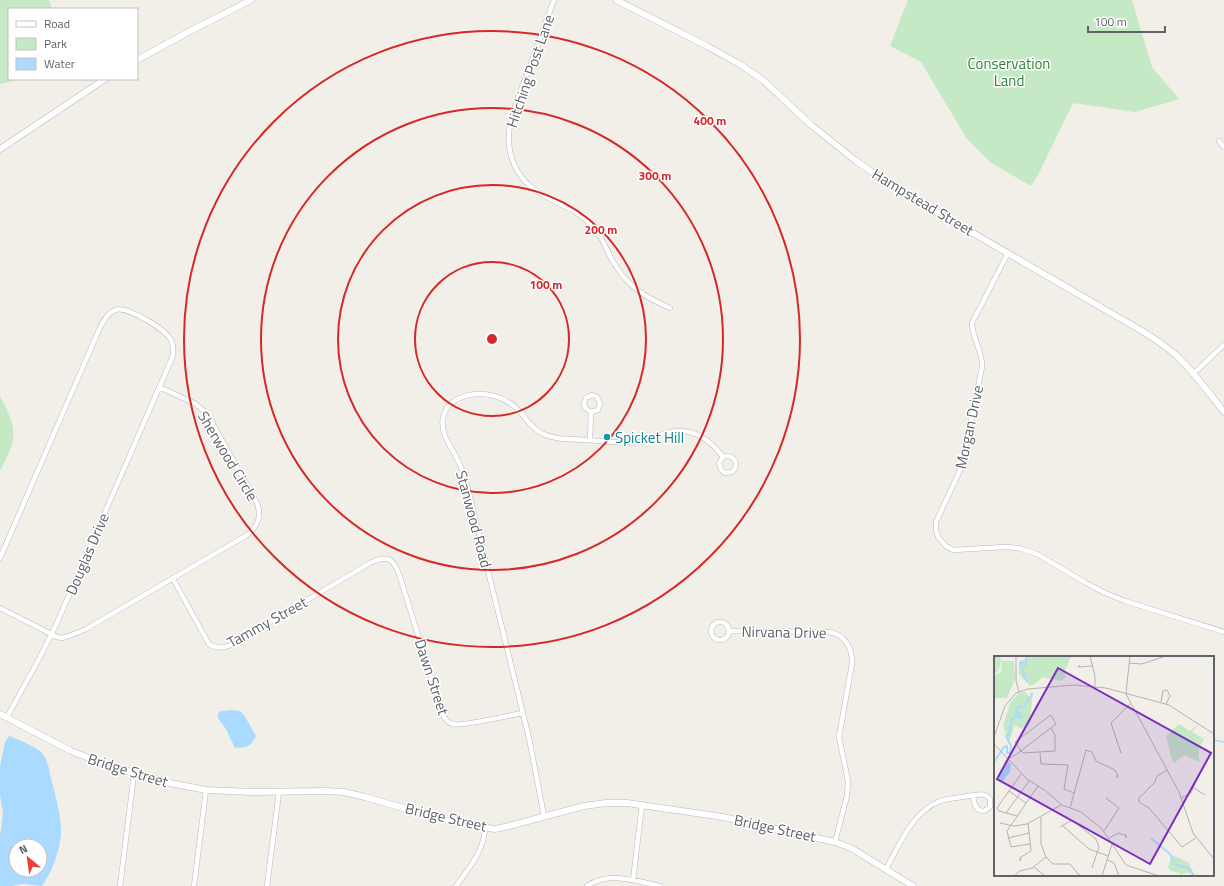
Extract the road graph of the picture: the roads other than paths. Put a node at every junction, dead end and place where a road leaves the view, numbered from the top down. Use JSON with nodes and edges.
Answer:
{"nodes":[{"id":1,"x":251,"y":0,"type":"edge"},
{"id":2,"x":554,"y":0,"type":"edge"},
{"id":3,"x":616,"y":0,"type":"edge"},
{"id":4,"x":138,"y":59,"type":"edge"},
{"id":5,"x":104,"y":80,"type":"edge"},
{"id":6,"x":1219,"y":141,"type":"dead end"},
{"id":7,"x":1224,"y":147,"type":"edge"},
{"id":8,"x":0,"y":149,"type":"edge"},
{"id":9,"x":1008,"y":252,"type":"junction"},
{"id":10,"x":670,"y":308,"type":"dead end"},
{"id":11,"x":1224,"y":345,"type":"edge"},
{"id":12,"x":1193,"y":374,"type":"junction"},
{"id":13,"x":159,"y":386,"type":"junction"},
{"id":14,"x":591,"y":412,"type":"dead end"},
{"id":15,"x":1224,"y":412,"type":"edge"},
{"id":16,"x":590,"y":440,"type":"junction"},
{"id":17,"x":723,"y":457,"type":"dead end"},
{"id":18,"x":0,"y":558,"type":"edge"},
{"id":19,"x":391,"y":560,"type":"joint"},
{"id":20,"x":172,"y":579,"type":"junction"},
{"id":21,"x":0,"y":608,"type":"edge"},
{"id":22,"x":729,"y":631,"type":"junction"},
{"id":23,"x":1224,"y":632,"type":"edge"},
{"id":24,"x":51,"y":635,"type":"junction"},
{"id":25,"x":523,"y":713,"type":"junction"},
{"id":26,"x":0,"y":714,"type":"edge"},
{"id":27,"x":7,"y":717,"type":"junction"},
{"id":28,"x":134,"y":774,"type":"junction"},
{"id":29,"x":206,"y":790,"type":"junction"},
{"id":30,"x":279,"y":792,"type":"junction"},
{"id":31,"x":973,"y":796,"type":"junction"},
{"id":32,"x":642,"y":805,"type":"junction"},
{"id":33,"x":544,"y":816,"type":"junction"},
{"id":34,"x":486,"y":828,"type":"junction"},
{"id":35,"x":836,"y":842,"type":"junction"},
{"id":36,"x":886,"y":869,"type":"junction"},
{"id":37,"x":633,"y":880,"type":"junction"},
{"id":38,"x":120,"y":886,"type":"edge"},
{"id":39,"x":194,"y":886,"type":"edge"},
{"id":40,"x":267,"y":886,"type":"edge"},
{"id":41,"x":456,"y":886,"type":"edge"},
{"id":42,"x":588,"y":886,"type":"edge"},
{"id":43,"x":660,"y":886,"type":"edge"},
{"id":44,"x":913,"y":886,"type":"edge"}],
"edges":[{"from":1,"to":4,"type":"main road"},
{"from":2,"to":10,"type":"street","name":"Hitching Post Lane"},
{"from":3,"to":9,"type":"main road","name":"Hampstead Street"},
{"from":5,"to":8,"type":"main road"},
{"from":6,"to":7,"type":"street"},
{"from":9,"to":12,"type":"main road","name":"Hampstead Street"},
{"from":9,"to":23,"type":"street","name":"Morgan Drive"},
{"from":11,"to":12,"type":"street"},
{"from":12,"to":15,"type":"main road","name":"Hampstead Street"},
{"from":13,"to":18,"type":"street"},
{"from":13,"to":20,"type":"street","name":"Sherwood Circle"},
{"from":13,"to":24,"type":"street","name":"Douglas Drive"},
{"from":14,"to":16,"type":"street"},
{"from":16,"to":17,"type":"street","name":"Stanwood Road"},
{"from":16,"to":25,"type":"street","name":"Stanwood Road"},
{"from":19,"to":20,"type":"street","name":"Tammy Street"},
{"from":19,"to":25,"type":"street","name":"Dawn Street"},
{"from":20,"to":24,"type":"street","name":"Sherwood Circle"},
{"from":21,"to":24,"type":"street","name":"Sherwood Circle"},
{"from":22,"to":22,"type":"street","name":"Nirvana Drive"},
{"from":22,"to":35,"type":"street","name":"Nirvana Drive"},
{"from":24,"to":27,"type":"street","name":"Douglas Drive"},
{"from":25,"to":33,"type":"street","name":"Stanwood Road"},
{"from":26,"to":27,"type":"main road","name":"Bridge Street"},
{"from":27,"to":28,"type":"main road","name":"Bridge Street"},
{"from":28,"to":29,"type":"main road","name":"Bridge Street"},
{"from":28,"to":38,"type":"street"},
{"from":29,"to":30,"type":"main road","name":"Bridge Street"},
{"from":29,"to":39,"type":"street"},
{"from":30,"to":34,"type":"main road","name":"Bridge Street"},
{"from":30,"to":40,"type":"street"},
{"from":31,"to":31,"type":"street"},
{"from":31,"to":36,"type":"street"},
{"from":32,"to":33,"type":"main road","name":"Bridge Street"},
{"from":32,"to":35,"type":"main road","name":"Bridge Street"},
{"from":32,"to":37,"type":"street"},
{"from":33,"to":34,"type":"main road","name":"Bridge Street"},
{"from":34,"to":41,"type":"street"},
{"from":35,"to":36,"type":"main road","name":"Bridge Street"},
{"from":36,"to":44,"type":"main road","name":"Bridge Street"},
{"from":37,"to":42,"type":"street"},
{"from":37,"to":43,"type":"street"}]}
